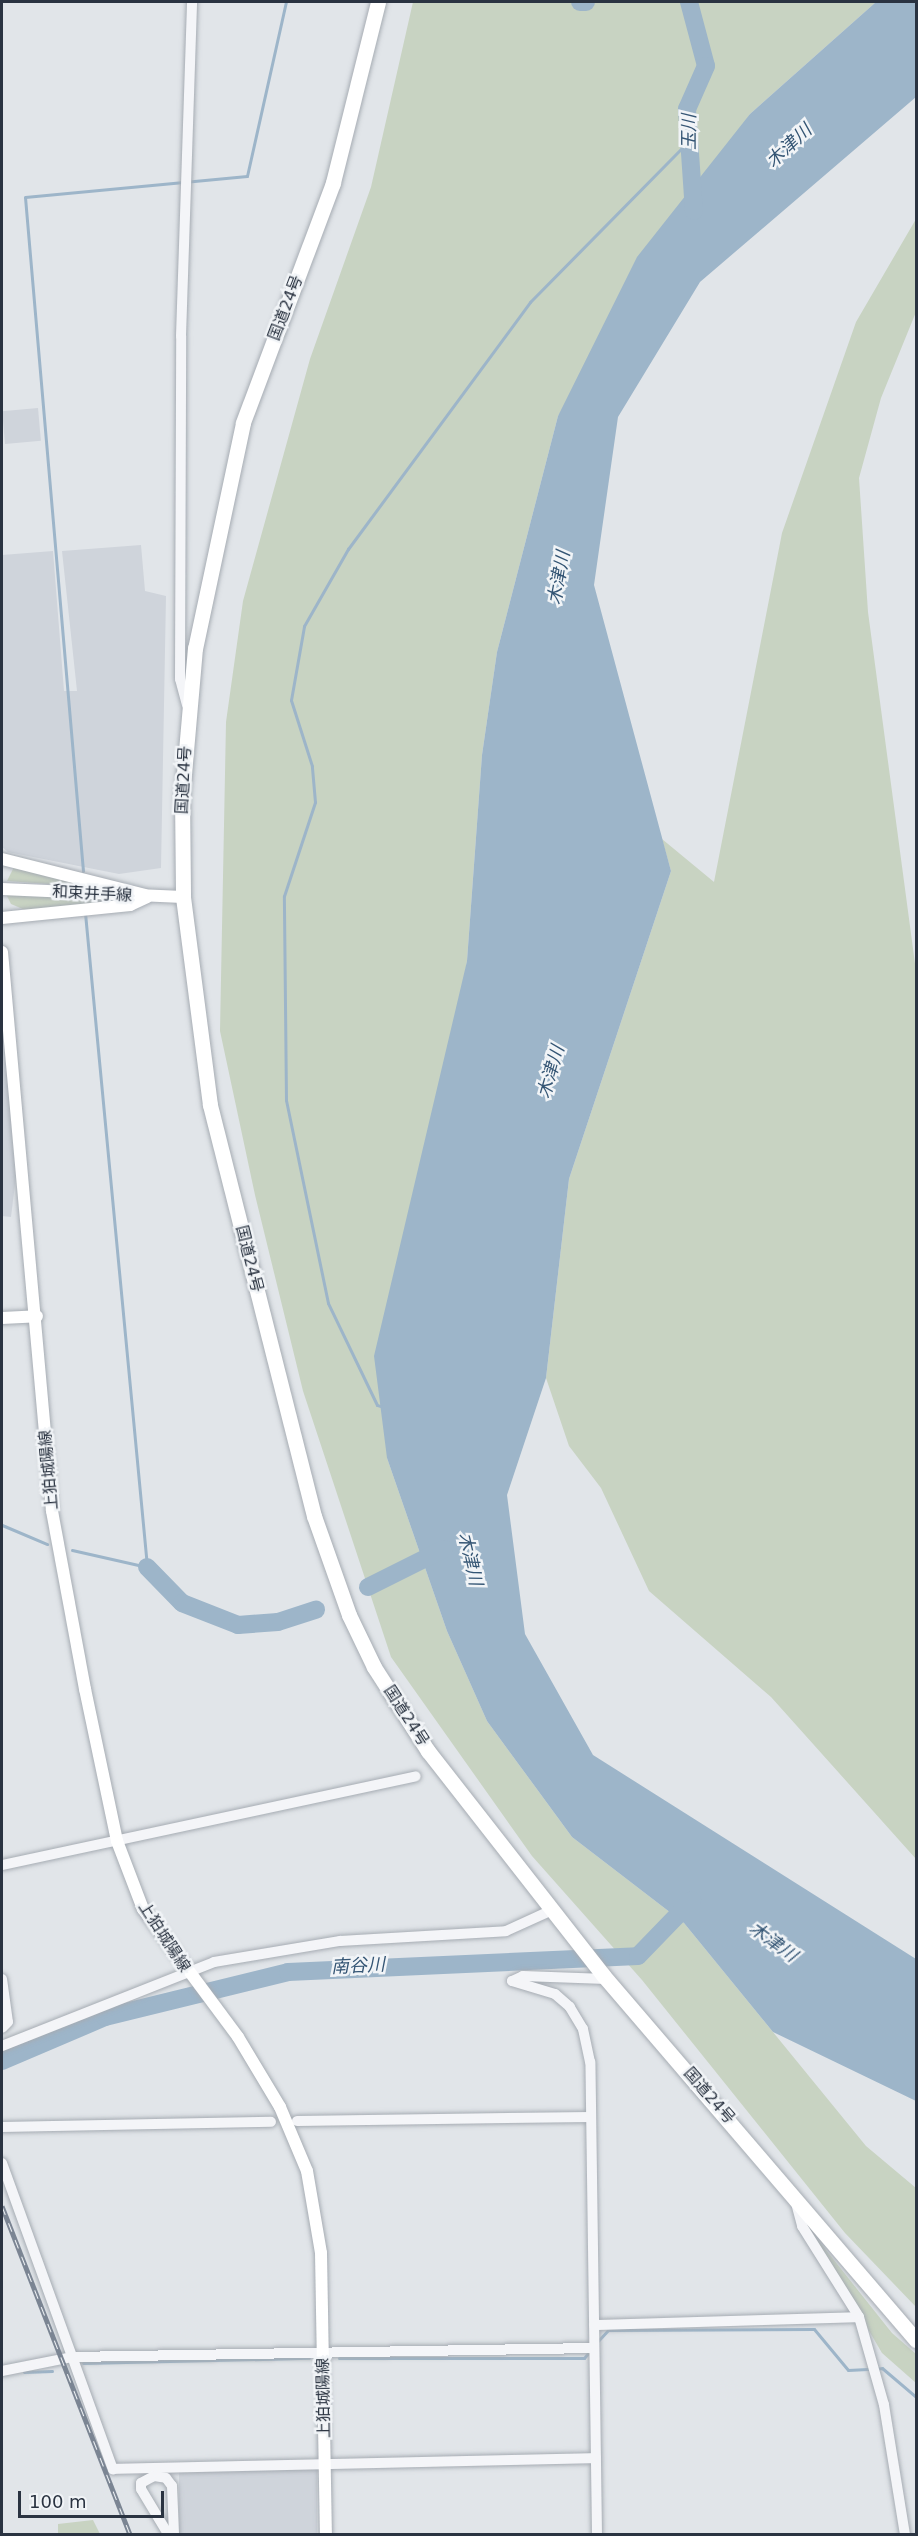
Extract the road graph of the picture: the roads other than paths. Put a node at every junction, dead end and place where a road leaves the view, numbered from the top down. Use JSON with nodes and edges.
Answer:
{"nodes":[{"id":1,"x":192,"y":2,"type":"edge"},
{"id":2,"x":378,"y":2,"type":"edge"},
{"id":3,"x":188,"y":708,"type":"junction"},
{"id":4,"x":2,"y":859,"type":"edge"},
{"id":5,"x":3,"y":889,"type":"edge"},
{"id":6,"x":148,"y":897,"type":"junction"},
{"id":7,"x":183,"y":897,"type":"junction"},
{"id":8,"x":2,"y":918,"type":"edge"},
{"id":9,"x":2,"y":952,"type":"edge"},
{"id":10,"x":37,"y":1316,"type":"junction"},
{"id":11,"x":2,"y":1318,"type":"edge"},
{"id":12,"x":416,"y":1776,"type":"dead end"},
{"id":13,"x":117,"y":1841,"type":"junction"},
{"id":14,"x":2,"y":1865,"type":"edge"},
{"id":15,"x":552,"y":1910,"type":"junction"},
{"id":16,"x":190,"y":1977,"type":"junction"},
{"id":17,"x":605,"y":1977,"type":"junction"},
{"id":18,"x":2,"y":1978,"type":"edge"},
{"id":19,"x":2,"y":2028,"type":"edge"},
{"id":20,"x":2,"y":2046,"type":"edge"},
{"id":21,"x":591,"y":2117,"type":"junction"},
{"id":22,"x":297,"y":2121,"type":"dead end"},
{"id":23,"x":271,"y":2122,"type":"dead end"},
{"id":24,"x":2,"y":2127,"type":"edge"},
{"id":25,"x":2,"y":2163,"type":"edge"},
{"id":26,"x":795,"y":2200,"type":"junction"},
{"id":27,"x":859,"y":2317,"type":"junction"},
{"id":28,"x":594,"y":2325,"type":"junction"},
{"id":29,"x":916,"y":2340,"type":"edge"},
{"id":30,"x":594,"y":2348,"type":"junction"},
{"id":31,"x":323,"y":2352,"type":"junction"},
{"id":32,"x":72,"y":2358,"type":"junction"},
{"id":33,"x":2,"y":2371,"type":"edge"},
{"id":34,"x":596,"y":2458,"type":"junction"},
{"id":35,"x":326,"y":2465,"type":"junction"},
{"id":36,"x":168,"y":2535,"type":"edge"},
{"id":37,"x":174,"y":2535,"type":"edge"},
{"id":38,"x":326,"y":2535,"type":"edge"},
{"id":39,"x":597,"y":2535,"type":"edge"},
{"id":40,"x":905,"y":2535,"type":"edge"}],
"edges":[{"from":1,"to":3,"type":"street"},
{"from":2,"to":3,"type":"highway","name":"国道24号"},
{"from":3,"to":7,"type":"highway","name":"国道24号"},
{"from":4,"to":6,"type":"main road"},
{"from":5,"to":6,"type":"main road","name":"和束井手線"},
{"from":6,"to":7,"type":"main road","name":"和束井手線"},
{"from":6,"to":8,"type":"main road"},
{"from":7,"to":15,"type":"highway","name":"国道24号"},
{"from":9,"to":10,"type":"main road","name":"上狛城陽線"},
{"from":10,"to":11,"type":"main road"},
{"from":10,"to":13,"type":"main road","name":"上狛城陽線"},
{"from":12,"to":13,"type":"street"},
{"from":13,"to":14,"type":"street"},
{"from":13,"to":16,"type":"main road","name":"上狛城陽線"},
{"from":15,"to":16,"type":"street"},
{"from":15,"to":17,"type":"highway","name":"国道24号"},
{"from":16,"to":20,"type":"street"},
{"from":16,"to":31,"type":"main road","name":"上狛城陽線"},
{"from":17,"to":21,"type":"street"},
{"from":17,"to":26,"type":"highway","name":"国道24号"},
{"from":18,"to":19,"type":"street"},
{"from":21,"to":22,"type":"street"},
{"from":21,"to":28,"type":"street"},
{"from":23,"to":24,"type":"street"},
{"from":25,"to":32,"type":"street"},
{"from":26,"to":27,"type":"street"},
{"from":26,"to":29,"type":"highway","name":"国道24号"},
{"from":27,"to":28,"type":"street"},
{"from":27,"to":40,"type":"street"},
{"from":28,"to":30,"type":"street"},
{"from":30,"to":31,"type":"street"},
{"from":30,"to":34,"type":"street"},
{"from":31,"to":32,"type":"street"},
{"from":31,"to":35,"type":"main road","name":"上狛城陽線"},
{"from":32,"to":33,"type":"street"},
{"from":32,"to":35,"type":"street"},
{"from":34,"to":35,"type":"street"},
{"from":34,"to":39,"type":"street"},
{"from":35,"to":38,"type":"main road","name":"上狛城陽線"},
{"from":36,"to":37,"type":"street"}]}
